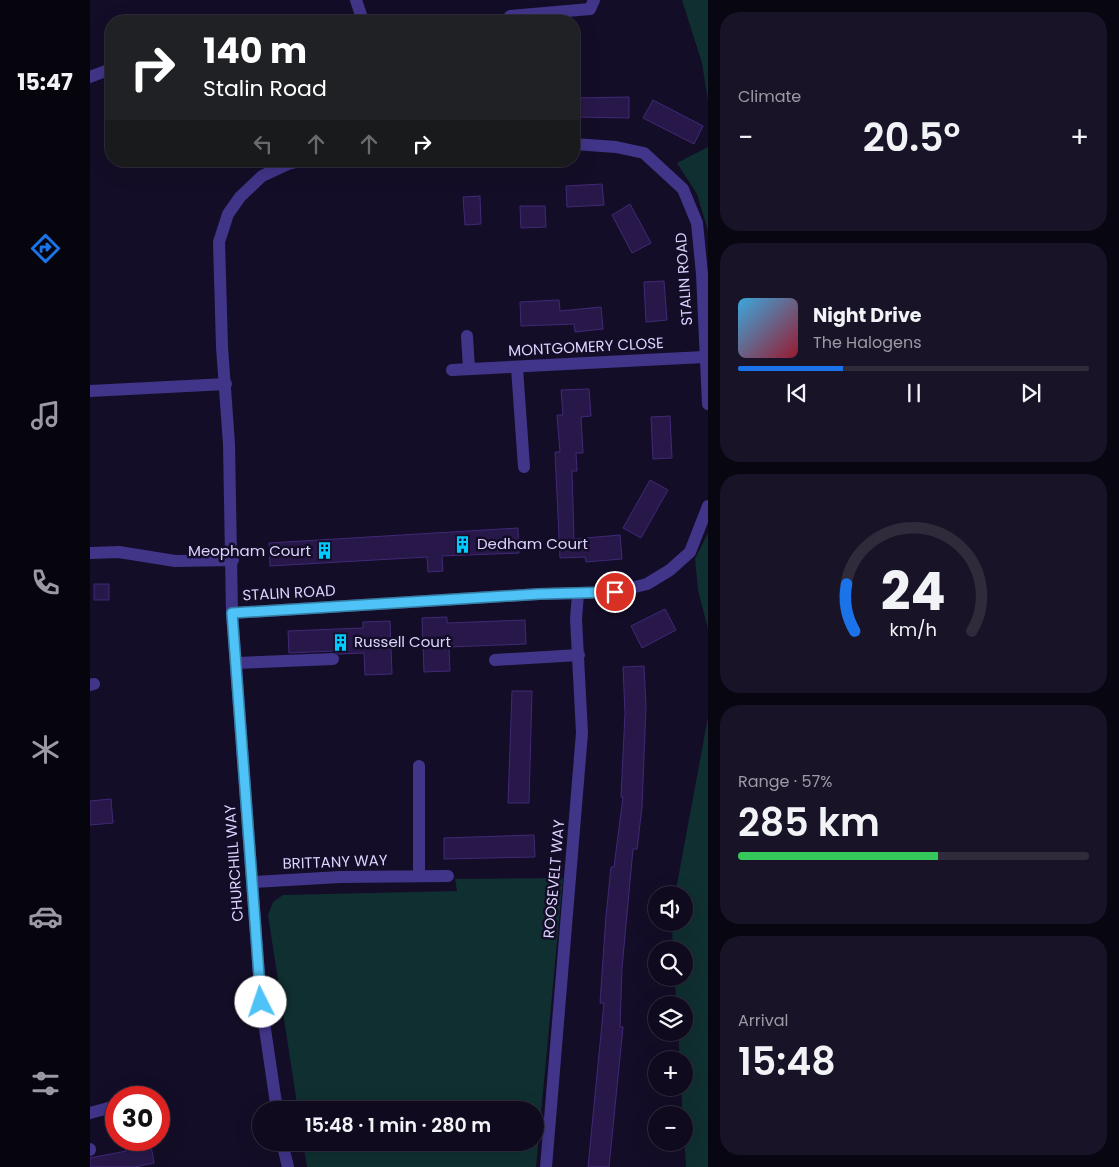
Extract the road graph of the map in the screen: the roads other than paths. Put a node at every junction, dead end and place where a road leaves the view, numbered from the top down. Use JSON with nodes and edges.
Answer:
{"nodes":[{"id":1,"x":356,"y":0,"type":"edge"},
{"id":2,"x":594,"y":0,"type":"edge"},
{"id":3,"x":361,"y":15,"type":"edge"},
{"id":4,"x":521,"y":15,"type":"edge"},
{"id":5,"x":105,"y":71,"type":"edge"},
{"id":6,"x":90,"y":77,"type":"edge"},
{"id":7,"x":580,"y":144,"type":"edge"},
{"id":8,"x":282,"y":167,"type":"edge"},
{"id":9,"x":467,"y":336,"type":"dead end"},
{"id":10,"x":704,"y":357,"type":"junction"},
{"id":11,"x":517,"y":368,"type":"junction"},
{"id":12,"x":469,"y":369,"type":"junction"},
{"id":13,"x":452,"y":370,"type":"dead end"},
{"id":14,"x":226,"y":384,"type":"junction"},
{"id":15,"x":90,"y":391,"type":"edge"},
{"id":16,"x":708,"y":404,"type":"edge"},
{"id":17,"x":524,"y":467,"type":"dead end"},
{"id":18,"x":708,"y":506,"type":"edge"},
{"id":19,"x":90,"y":553,"type":"edge"},
{"id":20,"x":232,"y":560,"type":"junction"},
{"id":21,"x":578,"y":594,"type":"junction"},
{"id":22,"x":232,"y":613,"type":"junction"},
{"id":23,"x":579,"y":655,"type":"junction"},
{"id":24,"x":332,"y":659,"type":"dead end"},
{"id":25,"x":495,"y":660,"type":"dead end"},
{"id":26,"x":236,"y":664,"type":"junction"},
{"id":27,"x":419,"y":766,"type":"dead end"},
{"id":28,"x":419,"y":876,"type":"junction"},
{"id":29,"x":448,"y":876,"type":"dead end"},
{"id":30,"x":252,"y":882,"type":"junction"},
{"id":31,"x":276,"y":1101,"type":"edge"},
{"id":32,"x":105,"y":1109,"type":"edge"},
{"id":33,"x":90,"y":1113,"type":"edge"},
{"id":34,"x":284,"y":1151,"type":"edge"},
{"id":35,"x":288,"y":1167,"type":"edge"},
{"id":36,"x":546,"y":1167,"type":"edge"}],
"edges":[{"from":1,"to":3,"type":"street"},
{"from":2,"to":4,"type":"street"},
{"from":5,"to":6,"type":"street"},
{"from":7,"to":10,"type":"street","name":"STALIN ROAD"},
{"from":8,"to":14,"type":"street","name":"STALIN ROAD"},
{"from":9,"to":12,"type":"street"},
{"from":10,"to":11,"type":"street","name":"MONTGOMERY CLOSE"},
{"from":10,"to":16,"type":"street","name":"STALIN ROAD"},
{"from":11,"to":12,"type":"street","name":"MONTGOMERY CLOSE"},
{"from":11,"to":17,"type":"street"},
{"from":12,"to":13,"type":"street","name":"MONTGOMERY CLOSE"},
{"from":14,"to":15,"type":"street"},
{"from":14,"to":20,"type":"street","name":"STALIN ROAD"},
{"from":18,"to":21,"type":"street","name":"STALIN ROAD"},
{"from":19,"to":20,"type":"street"},
{"from":20,"to":22,"type":"street","name":"STALIN ROAD"},
{"from":21,"to":22,"type":"street","name":"STALIN ROAD"},
{"from":21,"to":23,"type":"street","name":"ROOSEVELT WAY"},
{"from":22,"to":26,"type":"street","name":"CHURCHILL WAY"},
{"from":23,"to":25,"type":"street"},
{"from":23,"to":36,"type":"street","name":"ROOSEVELT WAY"},
{"from":24,"to":26,"type":"street"},
{"from":26,"to":30,"type":"street","name":"CHURCHILL WAY"},
{"from":27,"to":28,"type":"street"},
{"from":28,"to":29,"type":"street","name":"BRITTANY WAY"},
{"from":28,"to":30,"type":"street","name":"BRITTANY WAY"},
{"from":30,"to":31,"type":"street","name":"CHURCHILL WAY"},
{"from":32,"to":33,"type":"street"},
{"from":34,"to":35,"type":"street"}]}
